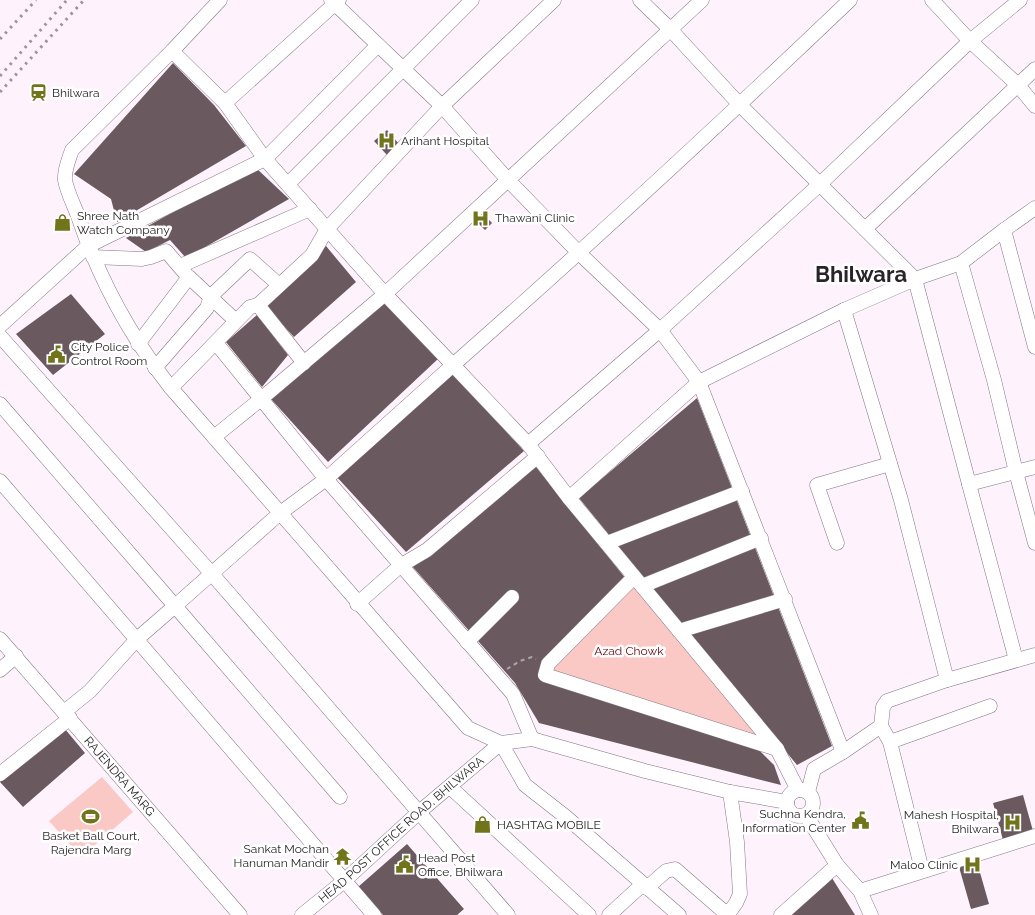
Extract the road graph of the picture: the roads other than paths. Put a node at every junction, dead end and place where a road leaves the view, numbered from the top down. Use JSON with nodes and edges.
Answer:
{"nodes":[{"id":1,"x":220,"y":0,"type":"edge"},
{"id":2,"x":472,"y":0,"type":"edge"},
{"id":3,"x":554,"y":0,"type":"edge"},
{"id":4,"x":640,"y":0,"type":"edge"},
{"id":5,"x":702,"y":0,"type":"edge"},
{"id":6,"x":850,"y":0,"type":"edge"},
{"id":7,"x":932,"y":0,"type":"edge"},
{"id":8,"x":1020,"y":0,"type":"edge"},
{"id":9,"x":335,"y":1,"type":"edge"},
{"id":10,"x":670,"y":29,"type":"junction"},
{"id":11,"x":970,"y":41,"type":"junction"},
{"id":12,"x":378,"y":45,"type":"junction"},
{"id":13,"x":172,"y":51,"type":"junction"},
{"id":14,"x":1035,"y":69,"type":"edge"},
{"id":15,"x":404,"y":70,"type":"junction"},
{"id":16,"x":1018,"y":85,"type":"junction"},
{"id":17,"x":225,"y":103,"type":"junction"},
{"id":18,"x":740,"y":105,"type":"junction"},
{"id":19,"x":442,"y":106,"type":"junction"},
{"id":20,"x":1035,"y":106,"type":"edge"},
{"id":21,"x":265,"y":159,"type":"junction"},
{"id":22,"x":508,"y":180,"type":"junction"},
{"id":23,"x":288,"y":184,"type":"junction"},
{"id":24,"x":820,"y":184,"type":"junction"},
{"id":25,"x":1035,"y":208,"type":"edge"},
{"id":26,"x":310,"y":209,"type":"junction"},
{"id":27,"x":327,"y":229,"type":"junction"},
{"id":28,"x":864,"y":230,"type":"junction"},
{"id":29,"x":1004,"y":230,"type":"junction"},
{"id":30,"x":90,"y":252,"type":"junction"},
{"id":31,"x":579,"y":253,"type":"junction"},
{"id":32,"x":961,"y":263,"type":"junction"},
{"id":33,"x":180,"y":266,"type":"junction"},
{"id":34,"x":189,"y":277,"type":"junction"},
{"id":35,"x":915,"y":279,"type":"junction"},
{"id":36,"x":279,"y":285,"type":"junction"},
{"id":37,"x":386,"y":294,"type":"junction"},
{"id":38,"x":211,"y":296,"type":"junction"},
{"id":39,"x":258,"y":305,"type":"junction"},
{"id":40,"x":844,"y":310,"type":"junction"},
{"id":41,"x":236,"y":321,"type":"junction"},
{"id":42,"x":0,"y":326,"type":"edge"},
{"id":43,"x":660,"y":330,"type":"junction"},
{"id":44,"x":0,"y":336,"type":"edge"},
{"id":45,"x":216,"y":342,"type":"junction"},
{"id":46,"x":138,"y":344,"type":"junction"},
{"id":47,"x":1035,"y":347,"type":"edge"},
{"id":48,"x":304,"y":363,"type":"junction"},
{"id":49,"x":453,"y":365,"type":"junction"},
{"id":50,"x":155,"y":368,"type":"junction"},
{"id":51,"x":700,"y":382,"type":"junction"},
{"id":52,"x":171,"y":388,"type":"junction"},
{"id":53,"x":261,"y":400,"type":"junction"},
{"id":54,"x":0,"y":404,"type":"edge"},
{"id":55,"x":214,"y":437,"type":"junction"},
{"id":56,"x":528,"y":444,"type":"junction"},
{"id":57,"x":538,"y":456,"type":"junction"},
{"id":58,"x":890,"y":464,"type":"junction"},
{"id":59,"x":1035,"y":467,"type":"edge"},
{"id":60,"x":1016,"y":472,"type":"junction"},
{"id":61,"x":326,"y":480,"type":"junction"},
{"id":62,"x":0,"y":481,"type":"edge"},
{"id":63,"x":969,"y":484,"type":"junction"},
{"id":64,"x":742,"y":491,"type":"junction"},
{"id":65,"x":569,"y":498,"type":"junction"},
{"id":66,"x":279,"y":514,"type":"junction"},
{"id":67,"x":761,"y":538,"type":"junction"},
{"id":68,"x":607,"y":543,"type":"junction"},
{"id":69,"x":1035,"y":543,"type":"edge"},
{"id":70,"x":837,"y":544,"type":"dead end"},
{"id":71,"x":400,"y":566,"type":"junction"},
{"id":72,"x":212,"y":574,"type":"junction"},
{"id":73,"x":638,"y":581,"type":"junction"},
{"id":74,"x":512,"y":597,"type":"dead end"},
{"id":75,"x":784,"y":598,"type":"junction"},
{"id":76,"x":358,"y":604,"type":"junction"},
{"id":77,"x":175,"y":606,"type":"junction"},
{"id":78,"x":679,"y":631,"type":"junction"},
{"id":79,"x":0,"y":639,"type":"edge"},
{"id":80,"x":137,"y":639,"type":"junction"},
{"id":81,"x":466,"y":642,"type":"junction"},
{"id":82,"x":1035,"y":655,"type":"edge"},
{"id":83,"x":16,"y":656,"type":"junction"},
{"id":84,"x":1016,"y":660,"type":"junction"},
{"id":85,"x":0,"y":670,"type":"edge"},
{"id":86,"x":947,"y":680,"type":"junction"},
{"id":87,"x":990,"y":706,"type":"dead end"},
{"id":88,"x":67,"y":715,"type":"junction"},
{"id":89,"x":881,"y":726,"type":"junction"},
{"id":90,"x":532,"y":740,"type":"junction"},
{"id":91,"x":890,"y":742,"type":"junction"},
{"id":92,"x":502,"y":743,"type":"junction"},
{"id":93,"x":777,"y":749,"type":"junction"},
{"id":94,"x":843,"y":752,"type":"junction"},
{"id":95,"x":0,"y":774,"type":"edge"},
{"id":96,"x":450,"y":787,"type":"junction"},
{"id":97,"x":803,"y":791,"type":"junction"},
{"id":98,"x":730,"y":792,"type":"junction"},
{"id":99,"x":340,"y":797,"type":"dead end"},
{"id":100,"x":787,"y":802,"type":"junction"},
{"id":101,"x":418,"y":813,"type":"junction"},
{"id":102,"x":806,"y":815,"type":"junction"},
{"id":103,"x":1035,"y":836,"type":"edge"},
{"id":104,"x":837,"y":865,"type":"junction"},
{"id":105,"x":922,"y":870,"type":"junction"},
{"id":106,"x":344,"y":881,"type":"junction"},
{"id":107,"x":645,"y":886,"type":"junction"},
{"id":108,"x":860,"y":891,"type":"junction"},
{"id":109,"x":240,"y":915,"type":"edge"},
{"id":110,"x":302,"y":915,"type":"edge"},
{"id":111,"x":374,"y":915,"type":"edge"},
{"id":112,"x":508,"y":915,"type":"edge"},
{"id":113,"x":589,"y":915,"type":"edge"},
{"id":114,"x":609,"y":915,"type":"edge"},
{"id":115,"x":679,"y":915,"type":"edge"},
{"id":116,"x":781,"y":915,"type":"edge"},
{"id":117,"x":871,"y":915,"type":"edge"}],
"edges":[{"from":1,"to":13,"type":"street"},
{"from":2,"to":15,"type":"street"},
{"from":3,"to":19,"type":"street"},
{"from":4,"to":10,"type":"street"},
{"from":5,"to":10,"type":"street"},
{"from":6,"to":18,"type":"street"},
{"from":7,"to":11,"type":"street"},
{"from":8,"to":11,"type":"street"},
{"from":9,"to":12,"type":"street"},
{"from":9,"to":17,"type":"street"},
{"from":10,"to":18,"type":"street"},
{"from":10,"to":22,"type":"street"},
{"from":11,"to":16,"type":"street"},
{"from":11,"to":24,"type":"street"},
{"from":12,"to":15,"type":"street"},
{"from":12,"to":21,"type":"street"},
{"from":13,"to":17,"type":"street"},
{"from":13,"to":30,"type":"street"},
{"from":14,"to":16,"type":"street"},
{"from":15,"to":19,"type":"street"},
{"from":15,"to":23,"type":"street"},
{"from":16,"to":20,"type":"street"},
{"from":16,"to":28,"type":"street"},
{"from":17,"to":21,"type":"street"},
{"from":18,"to":24,"type":"street"},
{"from":18,"to":31,"type":"street"},
{"from":19,"to":22,"type":"street"},
{"from":19,"to":27,"type":"street"},
{"from":21,"to":23,"type":"street"},
{"from":21,"to":30,"type":"street"},
{"from":22,"to":31,"type":"street"},
{"from":22,"to":37,"type":"street"},
{"from":23,"to":26,"type":"street"},
{"from":24,"to":28,"type":"street"},
{"from":24,"to":43,"type":"street"},
{"from":25,"to":29,"type":"street"},
{"from":26,"to":27,"type":"street"},
{"from":26,"to":33,"type":"street"},
{"from":27,"to":36,"type":"street"},
{"from":27,"to":37,"type":"street"},
{"from":28,"to":35,"type":"street"},
{"from":29,"to":32,"type":"street"},
{"from":29,"to":47,"type":"street"},
{"from":30,"to":33,"type":"street"},
{"from":30,"to":42,"type":"street"},
{"from":30,"to":46,"type":"street"},
{"from":31,"to":43,"type":"street"},
{"from":31,"to":49,"type":"street"},
{"from":32,"to":35,"type":"street"},
{"from":32,"to":60,"type":"street"},
{"from":33,"to":34,"type":"street"},
{"from":34,"to":38,"type":"street"},
{"from":34,"to":46,"type":"street"},
{"from":35,"to":40,"type":"street"},
{"from":35,"to":63,"type":"street"},
{"from":36,"to":38,"type":"street"},
{"from":36,"to":39,"type":"street"},
{"from":37,"to":48,"type":"street"},
{"from":37,"to":49,"type":"street"},
{"from":38,"to":41,"type":"street"},
{"from":38,"to":50,"type":"street"},
{"from":39,"to":41,"type":"street"},
{"from":39,"to":48,"type":"street"},
{"from":40,"to":51,"type":"street"},
{"from":40,"to":58,"type":"street"},
{"from":41,"to":45,"type":"street"},
{"from":43,"to":51,"type":"street"},
{"from":43,"to":56,"type":"street"},
{"from":44,"to":72,"type":"street"},
{"from":45,"to":52,"type":"street"},
{"from":45,"to":53,"type":"street"},
{"from":46,"to":50,"type":"street"},
{"from":48,"to":53,"type":"street"},
{"from":49,"to":56,"type":"street"},
{"from":49,"to":61,"type":"street"},
{"from":50,"to":52,"type":"street"},
{"from":51,"to":64,"type":"street"},
{"from":51,"to":65,"type":"street"},
{"from":52,"to":55,"type":"street"},
{"from":53,"to":55,"type":"street"},
{"from":53,"to":61,"type":"street"},
{"from":54,"to":77,"type":"street"},
{"from":55,"to":66,"type":"street"},
{"from":56,"to":57,"type":"street"},
{"from":57,"to":65,"type":"street"},
{"from":57,"to":71,"type":"street"},
{"from":58,"to":70,"type":"street"},
{"from":58,"to":86,"type":"street"},
{"from":59,"to":60,"type":"street"},
{"from":60,"to":63,"type":"street"},
{"from":60,"to":69,"type":"street"},
{"from":61,"to":66,"type":"street"},
{"from":61,"to":71,"type":"street"},
{"from":62,"to":80,"type":"street"},
{"from":63,"to":84,"type":"street"},
{"from":64,"to":67,"type":"street"},
{"from":64,"to":68,"type":"street"},
{"from":65,"to":68,"type":"street"},
{"from":66,"to":72,"type":"street"},
{"from":66,"to":76,"type":"street"},
{"from":67,"to":73,"type":"street"},
{"from":67,"to":75,"type":"street"},
{"from":68,"to":73,"type":"street"},
{"from":71,"to":76,"type":"street"},
{"from":71,"to":81,"type":"street"},
{"from":72,"to":77,"type":"street"},
{"from":72,"to":101,"type":"street"},
{"from":73,"to":78,"type":"street"},
{"from":73,"to":93,"type":"street"},
{"from":74,"to":81,"type":"street"},
{"from":75,"to":78,"type":"street"},
{"from":75,"to":94,"type":"street"},
{"from":76,"to":92,"type":"street"},
{"from":77,"to":80,"type":"street"},
{"from":77,"to":99,"type":"street"},
{"from":78,"to":93,"type":"street"},
{"from":79,"to":83,"type":"street","name":"RAJENDRA MARG"},
{"from":80,"to":88,"type":"street"},
{"from":80,"to":106,"type":"street"},
{"from":81,"to":90,"type":"street"},
{"from":82,"to":84,"type":"street"},
{"from":83,"to":85,"type":"street"},
{"from":83,"to":88,"type":"street","name":"RAJENDRA MARG"},
{"from":84,"to":86,"type":"street"},
{"from":86,"to":89,"type":"street"},
{"from":87,"to":91,"type":"street"},
{"from":88,"to":95,"type":"street"},
{"from":88,"to":109,"type":"street","name":"RAJENDRA MARG"},
{"from":89,"to":91,"type":"street"},
{"from":89,"to":94,"type":"street"},
{"from":90,"to":92,"type":"street"},
{"from":90,"to":98,"type":"street"},
{"from":91,"to":105,"type":"street"},
{"from":92,"to":96,"type":"street","name":"HEAD POST OFFICE ROAD, BHILWARA"},
{"from":92,"to":107,"type":"street"},
{"from":93,"to":97,"type":"street"},
{"from":94,"to":97,"type":"street"},
{"from":96,"to":101,"type":"street","name":"HEAD POST OFFICE ROAD, BHILWARA"},
{"from":96,"to":113,"type":"street"},
{"from":97,"to":100,"type":"street"},
{"from":97,"to":102,"type":"street"},
{"from":98,"to":100,"type":"street"},
{"from":98,"to":107,"type":"street"},
{"from":100,"to":102,"type":"street"},
{"from":101,"to":106,"type":"street","name":"HEAD POST OFFICE ROAD, BHILWARA"},
{"from":101,"to":112,"type":"street"},
{"from":102,"to":104,"type":"street"},
{"from":103,"to":105,"type":"street"},
{"from":104,"to":108,"type":"street"},
{"from":104,"to":116,"type":"street"},
{"from":105,"to":108,"type":"street"},
{"from":106,"to":110,"type":"street","name":"HEAD POST OFFICE ROAD, BHILWARA"},
{"from":106,"to":111,"type":"street"},
{"from":107,"to":114,"type":"street"},
{"from":107,"to":115,"type":"street"},
{"from":108,"to":117,"type":"street"}]}
